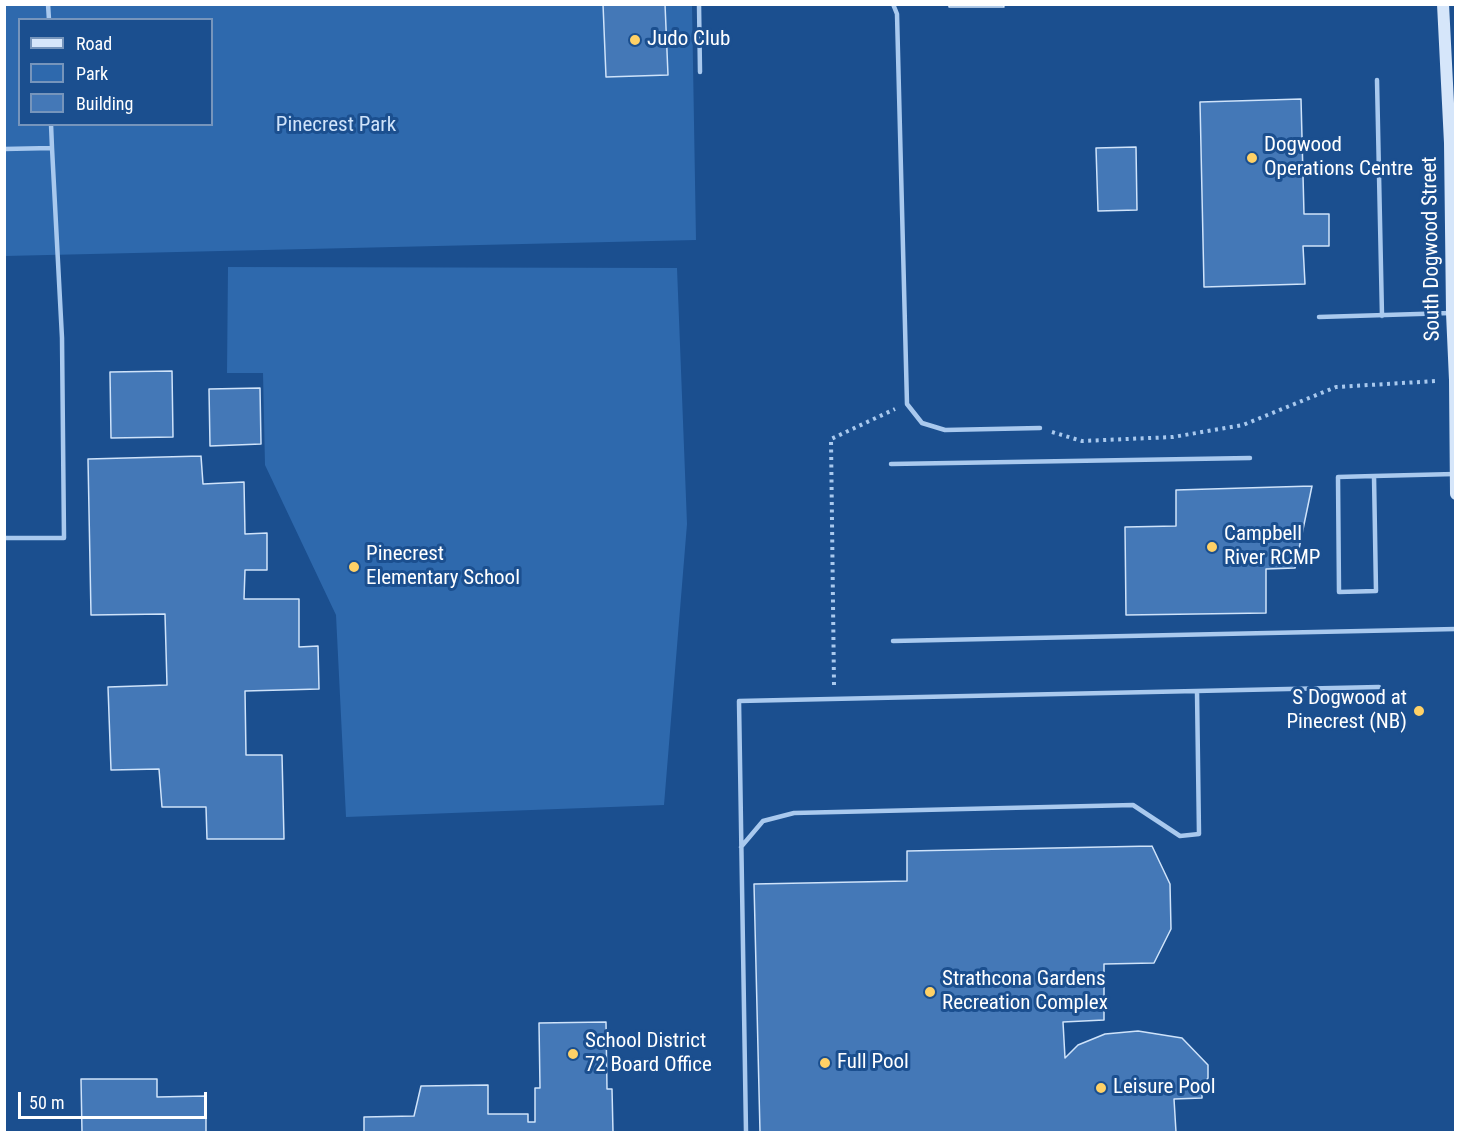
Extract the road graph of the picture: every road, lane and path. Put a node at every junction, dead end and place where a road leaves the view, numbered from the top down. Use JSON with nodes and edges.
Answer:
{"nodes":[{"id":1,"x":699,"y":4,"type":"edge"},
{"id":2,"x":893,"y":4,"type":"edge"},
{"id":3,"x":1445,"y":12,"type":"edge"},
{"id":4,"x":700,"y":72,"type":"dead end"},
{"id":5,"x":1377,"y":80,"type":"dead end"},
{"id":6,"x":1452,"y":83,"type":"edge"},
{"id":7,"x":51,"y":126,"type":"edge"},
{"id":8,"x":1453,"y":143,"type":"edge"},
{"id":9,"x":52,"y":148,"type":"junction"},
{"id":10,"x":4,"y":149,"type":"edge"},
{"id":11,"x":1452,"y":313,"type":"junction"},
{"id":12,"x":1382,"y":316,"type":"junction"},
{"id":13,"x":1319,"y":317,"type":"dead end"},
{"id":14,"x":1455,"y":380,"type":"edge"},
{"id":15,"x":907,"y":404,"type":"junction"},
{"id":16,"x":1040,"y":428,"type":"joint"},
{"id":17,"x":1251,"y":458,"type":"dead end"},
{"id":18,"x":891,"y":464,"type":"dead end"},
{"id":19,"x":1455,"y":474,"type":"edge"},
{"id":20,"x":1374,"y":476,"type":"junction"},
{"id":21,"x":1455,"y":494,"type":"edge"},
{"id":22,"x":4,"y":538,"type":"edge"},
{"id":23,"x":1455,"y":629,"type":"edge"},
{"id":24,"x":893,"y":641,"type":"dead end"},
{"id":25,"x":1378,"y":687,"type":"dead end"},
{"id":26,"x":1197,"y":691,"type":"junction"},
{"id":27,"x":834,"y":699,"type":"junction"},
{"id":28,"x":741,"y":847,"type":"junction"},
{"id":29,"x":746,"y":1132,"type":"edge"}],
"edges":[{"from":1,"to":4,"type":"lane"},
{"from":2,"to":15,"type":"lane"},
{"from":3,"to":6,"type":"main road","name":"South Dogwood Street"},
{"from":5,"to":12,"type":"lane"},
{"from":6,"to":8,"type":"main road","name":"South Dogwood Street"},
{"from":7,"to":9,"type":"lane"},
{"from":8,"to":11,"type":"main road","name":"South Dogwood Street"},
{"from":9,"to":10,"type":"lane"},
{"from":9,"to":22,"type":"lane"},
{"from":11,"to":12,"type":"lane"},
{"from":11,"to":14,"type":"main road","name":"South Dogwood Street"},
{"from":12,"to":13,"type":"lane"},
{"from":14,"to":16,"type":"path"},
{"from":14,"to":19,"type":"main road","name":"South Dogwood Street"},
{"from":15,"to":16,"type":"lane"},
{"from":15,"to":27,"type":"path"},
{"from":17,"to":18,"type":"lane"},
{"from":19,"to":20,"type":"lane"},
{"from":19,"to":21,"type":"main road","name":"South Dogwood Street"},
{"from":20,"to":20,"type":"lane"},
{"from":23,"to":24,"type":"lane"},
{"from":25,"to":26,"type":"lane"},
{"from":26,"to":27,"type":"lane"},
{"from":26,"to":28,"type":"lane"},
{"from":27,"to":28,"type":"lane"},
{"from":28,"to":29,"type":"lane"}]}
